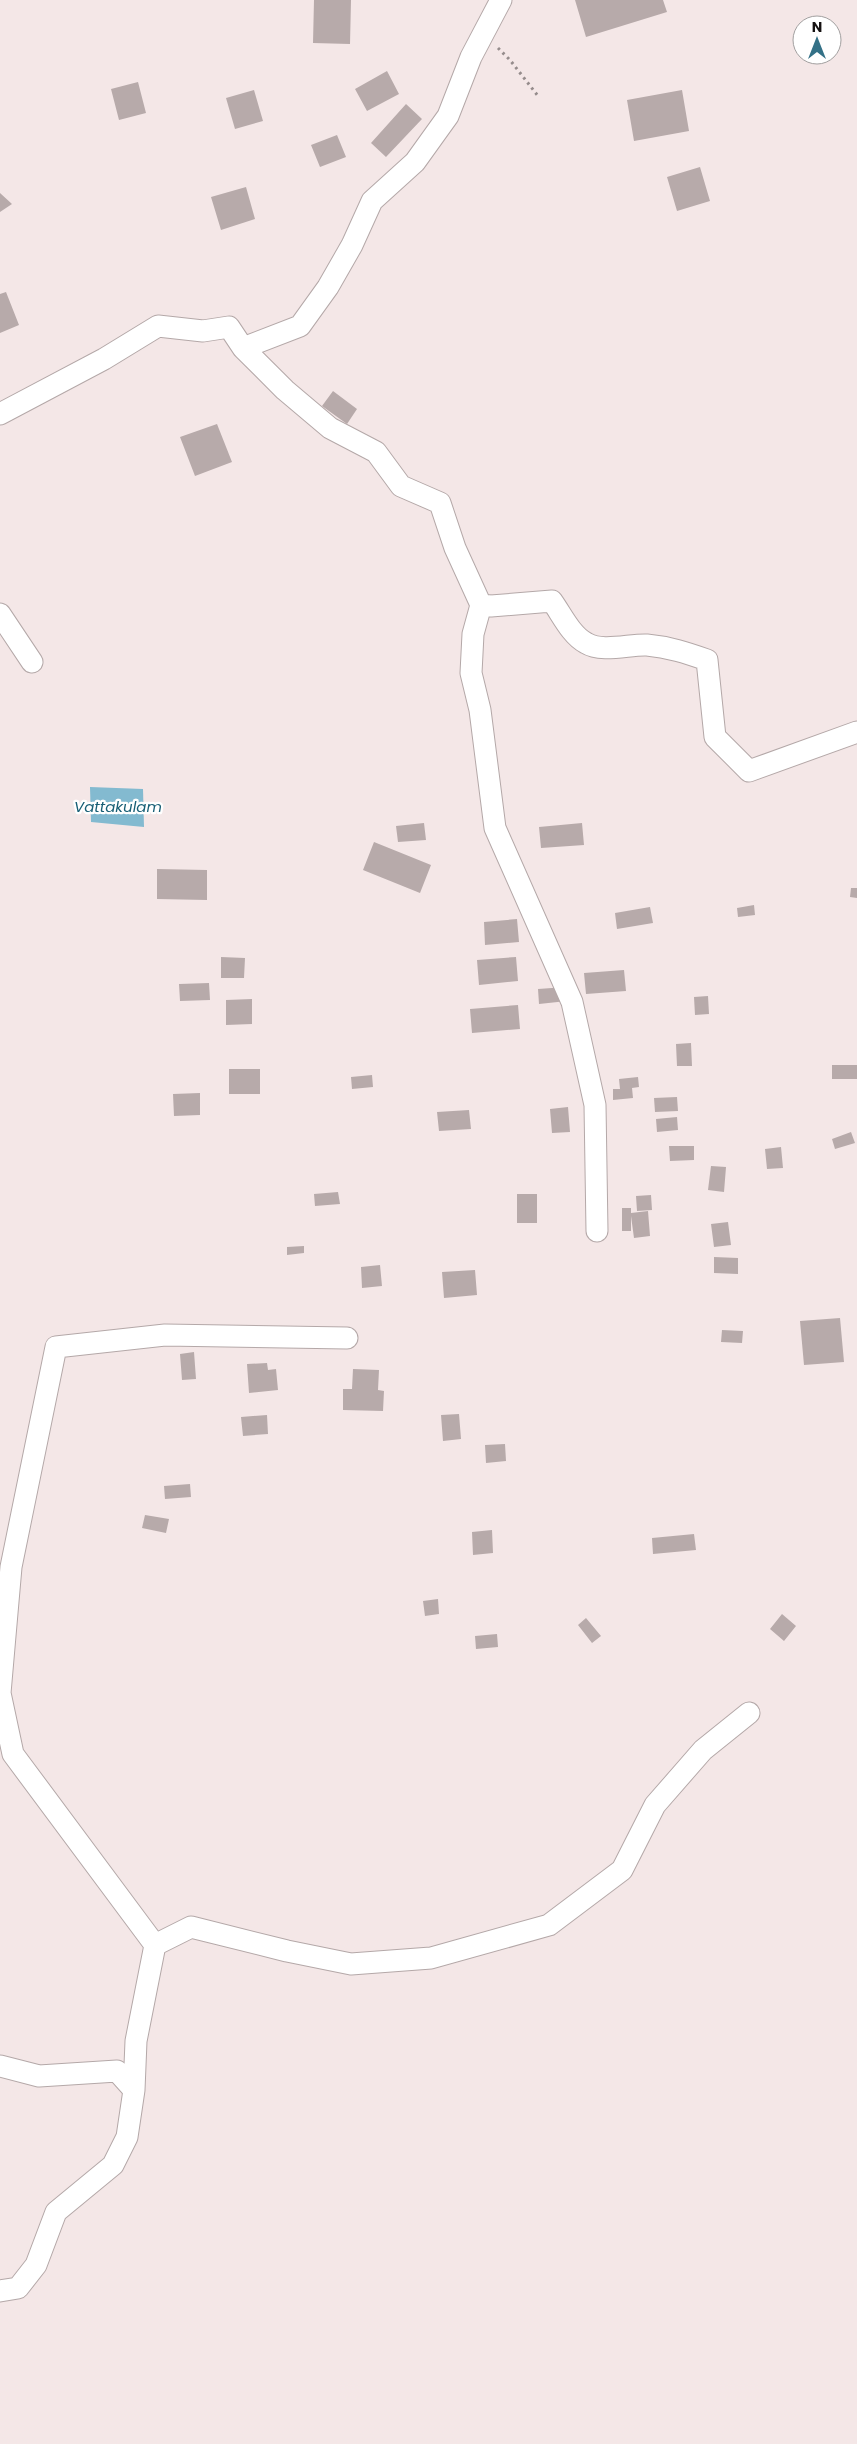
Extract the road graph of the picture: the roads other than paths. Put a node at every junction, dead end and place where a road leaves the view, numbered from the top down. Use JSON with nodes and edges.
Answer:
{"nodes":[{"id":1,"x":501,"y":0,"type":"edge"},
{"id":2,"x":243,"y":348,"type":"junction"},
{"id":3,"x":0,"y":414,"type":"edge"},
{"id":4,"x":482,"y":605,"type":"junction"},
{"id":5,"x":0,"y":614,"type":"edge"},
{"id":6,"x":32,"y":662,"type":"dead end"},
{"id":7,"x":857,"y":732,"type":"edge"},
{"id":8,"x":598,"y":1231,"type":"dead end"},
{"id":9,"x":347,"y":1338,"type":"dead end"},
{"id":10,"x":749,"y":1713,"type":"dead end"},
{"id":11,"x":155,"y":1945,"type":"junction"},
{"id":12,"x":0,"y":2066,"type":"edge"},
{"id":13,"x":134,"y":2090,"type":"junction"},
{"id":14,"x":0,"y":2291,"type":"edge"}],
"edges":[{"from":1,"to":2,"type":"street"},
{"from":2,"to":3,"type":"street"},
{"from":2,"to":4,"type":"street"},
{"from":4,"to":7,"type":"street"},
{"from":4,"to":8,"type":"street"},
{"from":5,"to":6,"type":"street"},
{"from":9,"to":11,"type":"street"},
{"from":10,"to":11,"type":"street"},
{"from":11,"to":13,"type":"street"},
{"from":12,"to":13,"type":"street"},
{"from":13,"to":14,"type":"street"}]}
